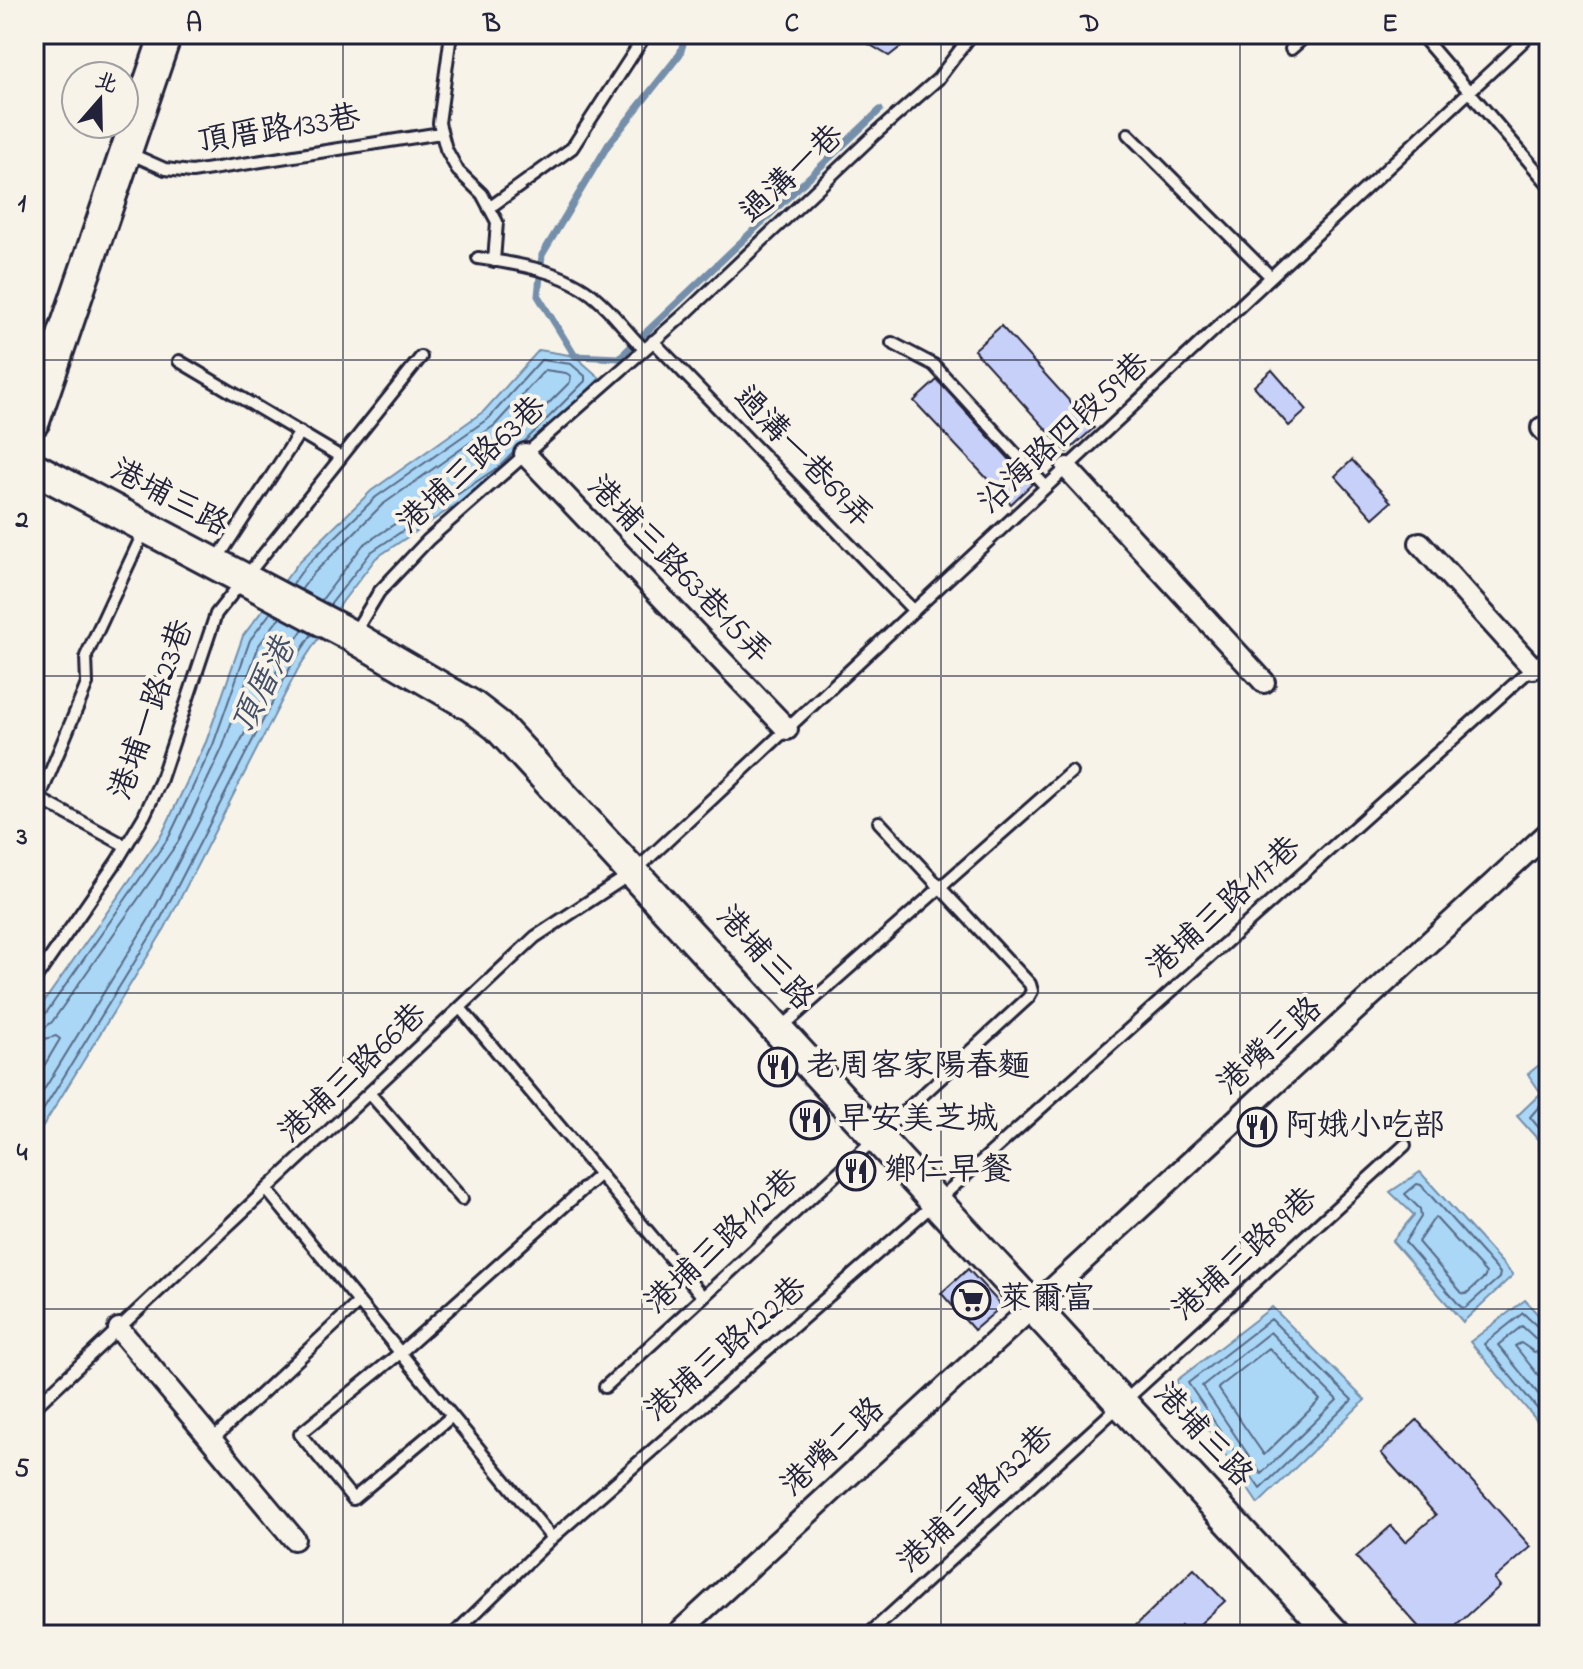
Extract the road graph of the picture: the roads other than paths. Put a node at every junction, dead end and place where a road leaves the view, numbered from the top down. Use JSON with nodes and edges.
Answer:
{"nodes":[{"id":1,"x":166,"y":34,"type":"edge"},
{"id":2,"x":451,"y":34,"type":"edge"},
{"id":3,"x":646,"y":34,"type":"edge"},
{"id":4,"x":972,"y":34,"type":"edge"},
{"id":5,"x":1308,"y":34,"type":"edge"},
{"id":6,"x":1420,"y":34,"type":"edge"},
{"id":7,"x":1531,"y":34,"type":"edge"},
{"id":8,"x":1291,"y":49,"type":"dead end"},
{"id":9,"x":1469,"y":91,"type":"junction"},
{"id":10,"x":441,"y":133,"type":"junction"},
{"id":11,"x":1128,"y":134,"type":"dead end"},
{"id":12,"x":127,"y":153,"type":"junction"},
{"id":13,"x":1549,"y":185,"type":"edge"},
{"id":14,"x":489,"y":208,"type":"junction"},
{"id":15,"x":478,"y":258,"type":"dead end"},
{"id":16,"x":494,"y":261,"type":"junction"},
{"id":17,"x":1271,"y":277,"type":"junction"},
{"id":18,"x":653,"y":341,"type":"junction"},
{"id":19,"x":892,"y":343,"type":"dead end"},
{"id":20,"x":640,"y":346,"type":"junction"},
{"id":21,"x":421,"y":357,"type":"dead end"},
{"id":22,"x":179,"y":361,"type":"dead end"},
{"id":23,"x":34,"y":421,"type":"edge"},
{"id":24,"x":300,"y":432,"type":"junction"},
{"id":25,"x":525,"y":454,"type":"junction"},
{"id":26,"x":341,"y":457,"type":"junction"},
{"id":27,"x":34,"y":468,"type":"edge"},
{"id":28,"x":1067,"y":468,"type":"junction"},
{"id":29,"x":1046,"y":487,"type":"junction"},
{"id":30,"x":146,"y":528,"type":"junction"},
{"id":31,"x":1420,"y":543,"type":"dead end"},
{"id":32,"x":214,"y":563,"type":"junction"},
{"id":33,"x":257,"y":585,"type":"junction"},
{"id":34,"x":914,"y":611,"type":"junction"},
{"id":35,"x":341,"y":630,"type":"junction"},
{"id":36,"x":1549,"y":653,"type":"edge"},
{"id":37,"x":1533,"y":668,"type":"junction"},
{"id":38,"x":1264,"y":682,"type":"dead end"},
{"id":39,"x":787,"y":729,"type":"junction"},
{"id":40,"x":1071,"y":772,"type":"dead end"},
{"id":41,"x":36,"y":797,"type":"edge"},
{"id":42,"x":879,"y":822,"type":"dead end"},
{"id":43,"x":1549,"y":832,"type":"edge"},
{"id":44,"x":126,"y":846,"type":"junction"},
{"id":45,"x":635,"y":871,"type":"junction"},
{"id":46,"x":941,"y":888,"type":"junction"},
{"id":47,"x":34,"y":981,"type":"edge"},
{"id":48,"x":461,"y":1009,"type":"junction"},
{"id":49,"x":779,"y":1030,"type":"junction"},
{"id":50,"x":370,"y":1094,"type":"junction"},
{"id":51,"x":876,"y":1136,"type":"junction"},
{"id":52,"x":1405,"y":1145,"type":"dead end"},
{"id":53,"x":600,"y":1174,"type":"junction"},
{"id":54,"x":267,"y":1190,"type":"junction"},
{"id":55,"x":462,"y":1199,"type":"dead end"},
{"id":56,"x":936,"y":1202,"type":"junction"},
{"id":57,"x":703,"y":1297,"type":"junction"},
{"id":58,"x":359,"y":1302,"type":"junction"},
{"id":59,"x":1033,"y":1305,"type":"junction"},
{"id":60,"x":119,"y":1329,"type":"junction"},
{"id":61,"x":400,"y":1353,"type":"junction"},
{"id":62,"x":605,"y":1387,"type":"dead end"},
{"id":63,"x":1122,"y":1402,"type":"junction"},
{"id":64,"x":34,"y":1408,"type":"edge"},
{"id":65,"x":452,"y":1416,"type":"junction"},
{"id":66,"x":212,"y":1440,"type":"junction"},
{"id":67,"x":552,"y":1538,"type":"junction"},
{"id":68,"x":294,"y":1539,"type":"dead end"},
{"id":69,"x":453,"y":1635,"type":"edge"},
{"id":70,"x":676,"y":1635,"type":"edge"},
{"id":71,"x":868,"y":1635,"type":"edge"},
{"id":72,"x":1335,"y":1635,"type":"edge"}],
"edges":[{"from":1,"to":12,"type":"street"},
{"from":2,"to":10,"type":"lane"},
{"from":3,"to":14,"type":"lane"},
{"from":4,"to":18,"type":"lane","name":"過溝一巷"},
{"from":5,"to":8,"type":"lane"},
{"from":6,"to":9,"type":"lane"},
{"from":7,"to":9,"type":"lane","name":"沿海路四段59巷"},
{"from":9,"to":13,"type":"lane"},
{"from":9,"to":17,"type":"lane","name":"沿海路四段59巷"},
{"from":10,"to":12,"type":"lane","name":"頂厝路133巷"},
{"from":10,"to":14,"type":"lane"},
{"from":11,"to":17,"type":"lane"},
{"from":12,"to":23,"type":"street"},
{"from":14,"to":16,"type":"lane"},
{"from":15,"to":16,"type":"lane"},
{"from":16,"to":20,"type":"lane"},
{"from":17,"to":28,"type":"lane","name":"沿海路四段59巷"},
{"from":18,"to":20,"type":"lane","name":"過溝一巷"},
{"from":18,"to":34,"type":"lane","name":"過溝一巷69弄"},
{"from":19,"to":29,"type":"lane"},
{"from":20,"to":25,"type":"lane","name":"港埔三路63巷"},
{"from":21,"to":26,"type":"lane","name":"港埔一路23巷"},
{"from":22,"to":24,"type":"lane"},
{"from":24,"to":26,"type":"lane"},
{"from":24,"to":32,"type":"lane"},
{"from":25,"to":35,"type":"lane","name":"港埔三路63巷"},
{"from":25,"to":39,"type":"street","name":"港埔三路63巷15弄"},
{"from":26,"to":33,"type":"lane","name":"港埔一路23巷"},
{"from":27,"to":30,"type":"street","name":"港埔三路"},
{"from":28,"to":29,"type":"lane","name":"沿海路四段59巷"},
{"from":28,"to":38,"type":"street"},
{"from":29,"to":34,"type":"lane","name":"沿海路四段59巷"},
{"from":30,"to":32,"type":"street","name":"港埔三路"},
{"from":30,"to":41,"type":"lane"},
{"from":31,"to":37,"type":"street"},
{"from":32,"to":33,"type":"street","name":"港埔三路"},
{"from":33,"to":35,"type":"street","name":"港埔三路"},
{"from":33,"to":44,"type":"lane","name":"港埔一路23巷"},
{"from":34,"to":39,"type":"lane","name":"沿海路四段59巷"},
{"from":35,"to":45,"type":"street","name":"港埔三路"},
{"from":36,"to":37,"type":"lane","name":"港埔三路117巷"},
{"from":37,"to":56,"type":"lane","name":"港埔三路117巷"},
{"from":39,"to":45,"type":"lane","name":"沿海路四段59巷"},
{"from":40,"to":46,"type":"lane"},
{"from":41,"to":44,"type":"lane"},
{"from":42,"to":46,"type":"lane"},
{"from":43,"to":59,"type":"street","name":"港嘴三路"},
{"from":44,"to":47,"type":"lane","name":"港埔一路23巷"},
{"from":45,"to":48,"type":"lane","name":"港埔三路66巷"},
{"from":45,"to":49,"type":"street","name":"港埔三路"},
{"from":46,"to":49,"type":"lane"},
{"from":46,"to":51,"type":"lane","name":"港埔三路112巷"},
{"from":48,"to":50,"type":"lane","name":"港埔三路66巷"},
{"from":48,"to":53,"type":"lane"},
{"from":49,"to":51,"type":"street","name":"港埔三路"},
{"from":50,"to":54,"type":"lane","name":"港埔三路66巷"},
{"from":50,"to":55,"type":"lane"},
{"from":51,"to":56,"type":"street","name":"港埔三路"},
{"from":51,"to":57,"type":"lane","name":"港埔三路112巷"},
{"from":52,"to":63,"type":"lane","name":"港埔三路89巷"},
{"from":53,"to":57,"type":"lane"},
{"from":53,"to":61,"type":"lane"},
{"from":54,"to":58,"type":"lane"},
{"from":54,"to":60,"type":"lane","name":"港埔三路66巷"},
{"from":56,"to":59,"type":"street","name":"港埔三路"},
{"from":56,"to":67,"type":"lane","name":"港埔三路122巷"},
{"from":57,"to":62,"type":"lane","name":"港埔三路112巷"},
{"from":58,"to":61,"type":"lane"},
{"from":58,"to":66,"type":"lane"},
{"from":59,"to":63,"type":"street","name":"港埔三路"},
{"from":59,"to":70,"type":"street","name":"港嘴二路"},
{"from":60,"to":64,"type":"lane","name":"港埔三路66巷"},
{"from":60,"to":66,"type":"street"},
{"from":61,"to":65,"type":"lane"},
{"from":61,"to":65,"type":"lane"},
{"from":63,"to":71,"type":"lane","name":"港埔三路132巷"},
{"from":63,"to":72,"type":"street","name":"港埔三路"},
{"from":65,"to":67,"type":"lane"},
{"from":66,"to":68,"type":"street"},
{"from":67,"to":69,"type":"lane","name":"港埔三路122巷"}]}
